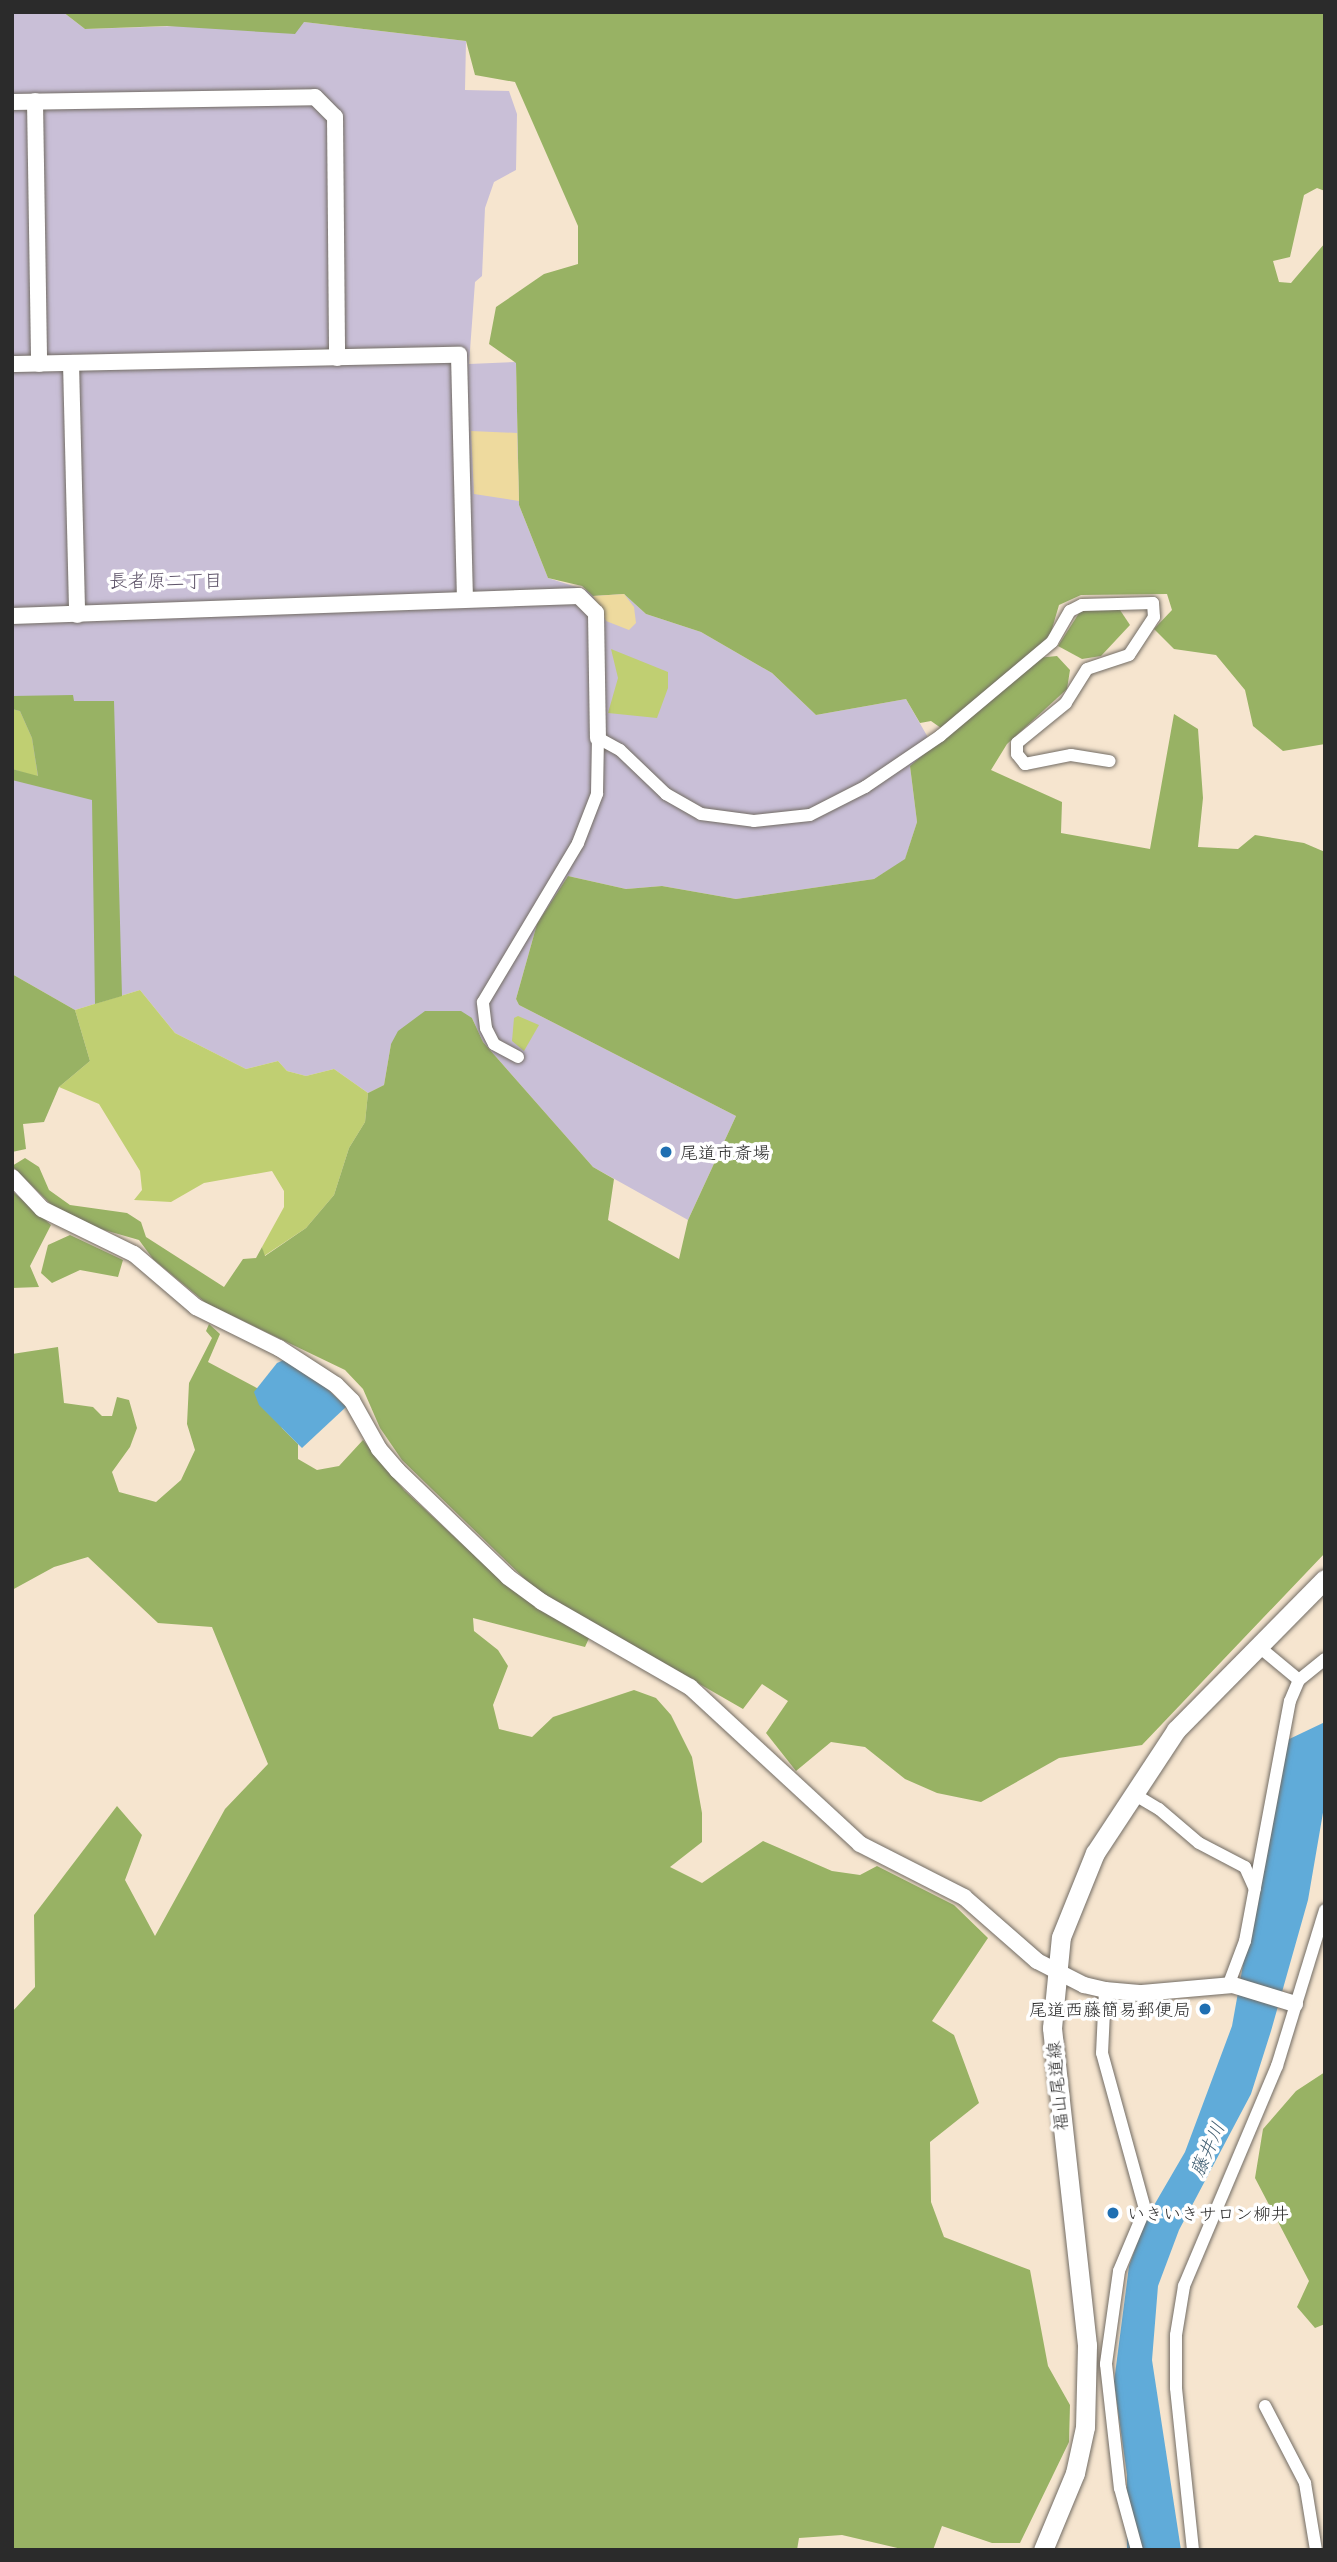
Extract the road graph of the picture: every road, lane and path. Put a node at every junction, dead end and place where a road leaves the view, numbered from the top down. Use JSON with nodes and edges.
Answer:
{"nodes":[{"id":1,"x":35,"y":101,"type":"junction"},
{"id":2,"x":12,"y":102,"type":"edge"},
{"id":3,"x":337,"y":358,"type":"junction"},
{"id":4,"x":71,"y":363,"type":"junction"},
{"id":5,"x":12,"y":364,"type":"edge"},
{"id":6,"x":39,"y":364,"type":"junction"},
{"id":7,"x":465,"y":598,"type":"junction"},
{"id":8,"x":77,"y":615,"type":"junction"},
{"id":9,"x":12,"y":616,"type":"edge"},
{"id":10,"x":598,"y":738,"type":"junction"},
{"id":11,"x":1110,"y":761,"type":"dead end"},
{"id":12,"x":518,"y":1058,"type":"dead end"},
{"id":13,"x":12,"y":1177,"type":"edge"},
{"id":14,"x":1325,"y":1579,"type":"edge"},
{"id":15,"x":1258,"y":1646,"type":"junction"},
{"id":16,"x":1325,"y":1659,"type":"edge"},
{"id":17,"x":1299,"y":1680,"type":"junction"},
{"id":18,"x":1132,"y":1793,"type":"junction"},
{"id":19,"x":1255,"y":1889,"type":"junction"},
{"id":20,"x":1324,"y":1918,"type":"edge"},
{"id":21,"x":1055,"y":1973,"type":"junction"},
{"id":22,"x":1233,"y":1986,"type":"junction"},
{"id":23,"x":1105,"y":1990,"type":"junction"},
{"id":24,"x":1295,"y":2004,"type":"junction"},
{"id":25,"x":1087,"y":2346,"type":"junction"},
{"id":26,"x":1106,"y":2364,"type":"junction"},
{"id":27,"x":1265,"y":2406,"type":"dead end"},
{"id":28,"x":1043,"y":2550,"type":"edge"},
{"id":29,"x":1137,"y":2550,"type":"edge"},
{"id":30,"x":1193,"y":2550,"type":"edge"},
{"id":31,"x":1316,"y":2550,"type":"edge"}],
"edges":[{"from":1,"to":2,"type":"street"},
{"from":1,"to":3,"type":"street"},
{"from":1,"to":6,"type":"street"},
{"from":3,"to":4,"type":"street"},
{"from":3,"to":7,"type":"street"},
{"from":4,"to":6,"type":"street"},
{"from":4,"to":8,"type":"street"},
{"from":5,"to":6,"type":"street"},
{"from":7,"to":8,"type":"street"},
{"from":7,"to":10,"type":"street"},
{"from":8,"to":9,"type":"street"},
{"from":10,"to":11,"type":"street"},
{"from":10,"to":12,"type":"street"},
{"from":13,"to":21,"type":"street"},
{"from":14,"to":15,"type":"main road","name":"福山尾道線"},
{"from":15,"to":17,"type":"street"},
{"from":15,"to":18,"type":"main road","name":"福山尾道線"},
{"from":16,"to":17,"type":"street"},
{"from":17,"to":19,"type":"street"},
{"from":18,"to":19,"type":"street"},
{"from":18,"to":21,"type":"main road","name":"福山尾道線"},
{"from":19,"to":22,"type":"street"},
{"from":20,"to":24,"type":"street"},
{"from":21,"to":23,"type":"street"},
{"from":21,"to":25,"type":"main road","name":"福山尾道線"},
{"from":22,"to":23,"type":"street"},
{"from":22,"to":24,"type":"street"},
{"from":23,"to":26,"type":"street"},
{"from":24,"to":30,"type":"street"},
{"from":25,"to":26,"type":"street"},
{"from":25,"to":28,"type":"main road","name":"福山尾道線"},
{"from":26,"to":29,"type":"street"},
{"from":27,"to":31,"type":"street"}]}
